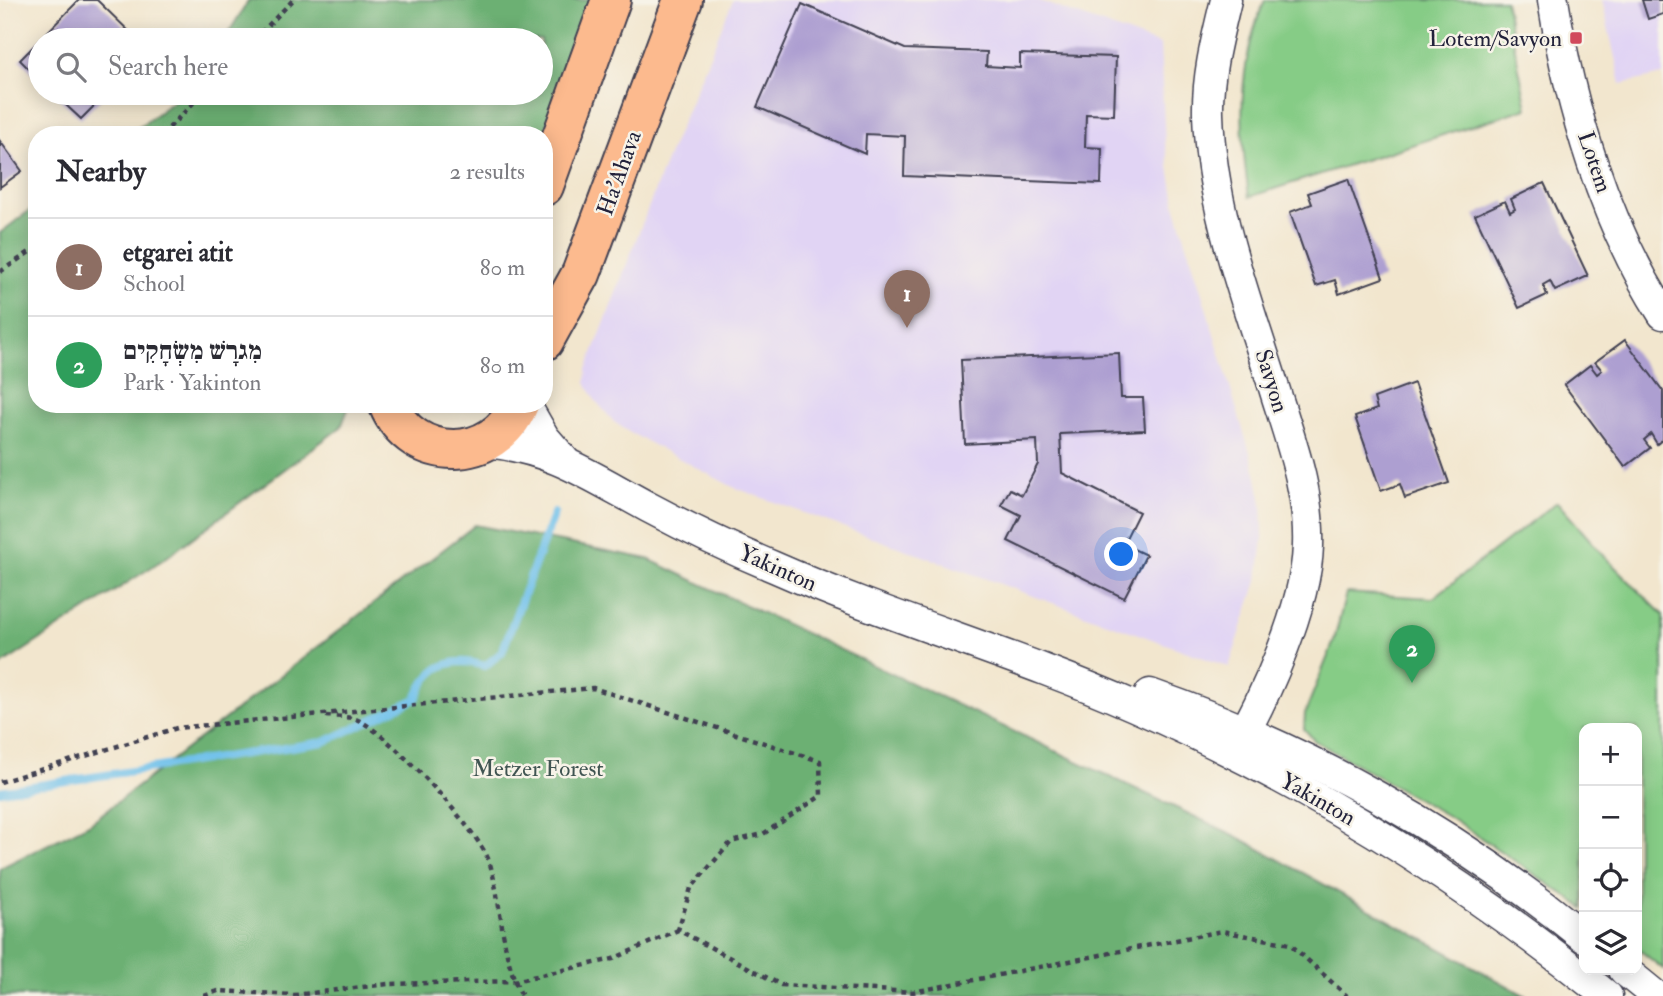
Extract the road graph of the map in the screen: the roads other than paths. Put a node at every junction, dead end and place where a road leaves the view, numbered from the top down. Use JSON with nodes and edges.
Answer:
{"nodes":[{"id":1,"x":611,"y":0,"type":"edge"},
{"id":2,"x":683,"y":0,"type":"edge"},
{"id":3,"x":1226,"y":0,"type":"edge"},
{"id":4,"x":1553,"y":0,"type":"edge"},
{"id":5,"x":553,"y":161,"type":"edge"},
{"id":6,"x":1663,"y":314,"type":"edge"},
{"id":7,"x":553,"y":325,"type":"edge"},
{"id":8,"x":394,"y":413,"type":"edge"},
{"id":9,"x":513,"y":413,"type":"edge"},
{"id":10,"x":530,"y":413,"type":"edge"},
{"id":11,"x":486,"y":442,"type":"junction"},
{"id":12,"x":565,"y":460,"type":"junction"},
{"id":13,"x":1239,"y":742,"type":"junction"},
{"id":14,"x":1579,"y":933,"type":"edge"},
{"id":15,"x":1631,"y":975,"type":"edge"},
{"id":16,"x":1607,"y":996,"type":"edge"},
{"id":17,"x":1656,"y":996,"type":"edge"}],
"edges":[{"from":1,"to":5,"type":"main road"},
{"from":2,"to":7,"type":"main road","name":"Ha'Ahava"},
{"from":3,"to":13,"type":"street","name":"Savyon"},
{"from":4,"to":6,"type":"street","name":"Lotem"},
{"from":8,"to":11,"type":"main road"},
{"from":9,"to":11,"type":"main road"},
{"from":10,"to":12,"type":"street","name":"Yakinton"},
{"from":11,"to":12,"type":"street","name":"Yakinton"},
{"from":12,"to":13,"type":"street","name":"Yakinton"},
{"from":13,"to":14,"type":"street","name":"Yakinton"},
{"from":13,"to":16,"type":"street","name":"Yakinton"},
{"from":15,"to":17,"type":"street"}]}
